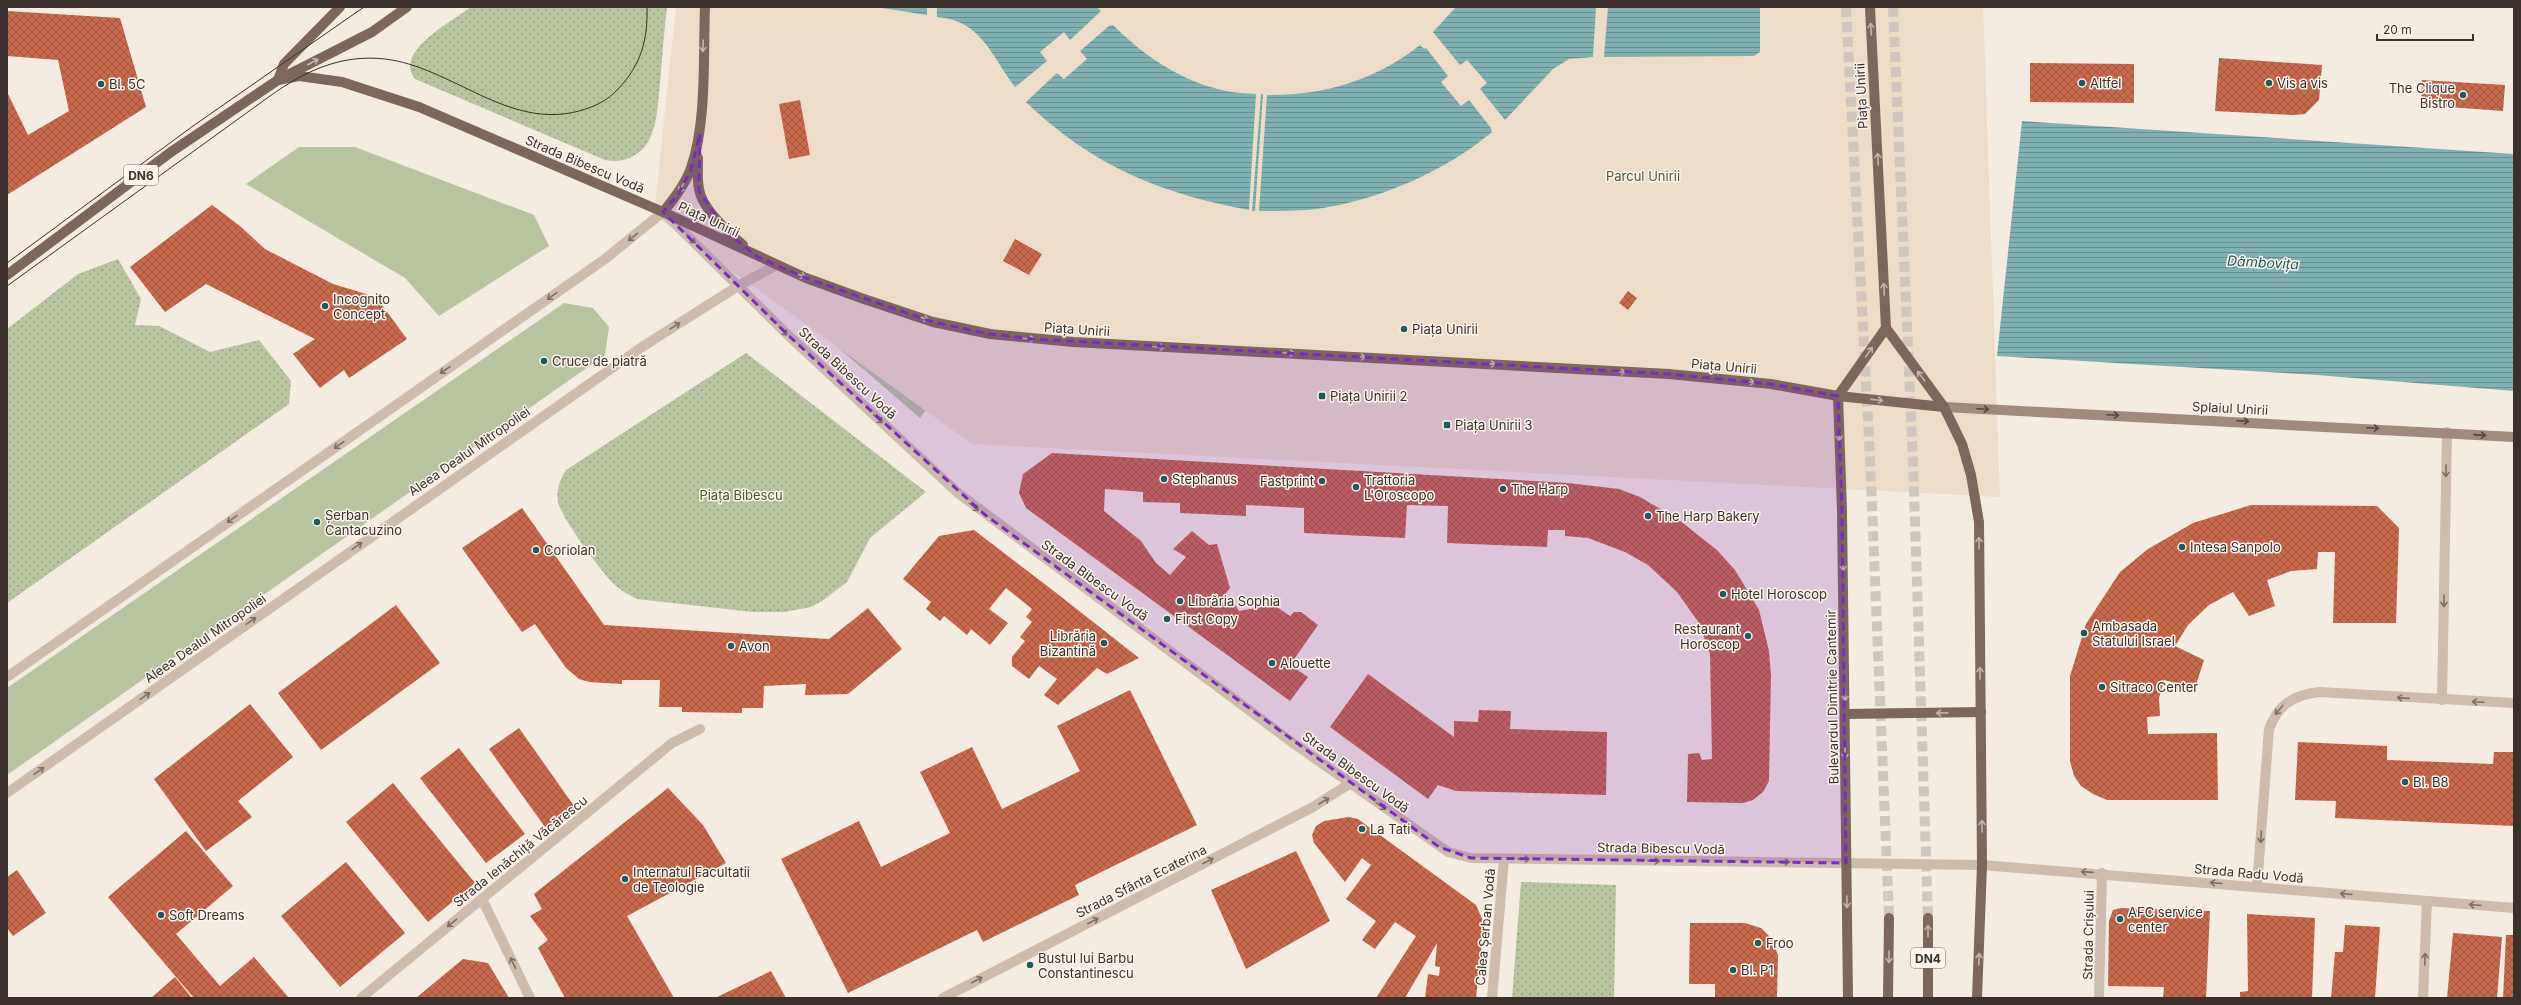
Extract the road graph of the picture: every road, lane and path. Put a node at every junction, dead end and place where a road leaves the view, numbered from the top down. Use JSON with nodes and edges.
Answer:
{"nodes":[{"id":1,"x":340,"y":7,"type":"edge"},
{"id":2,"x":407,"y":7,"type":"edge"},
{"id":3,"x":705,"y":7,"type":"edge"},
{"id":4,"x":1870,"y":7,"type":"edge"},
{"id":5,"x":278,"y":80,"type":"junction"},
{"id":6,"x":700,"y":134,"type":"junction"},
{"id":7,"x":663,"y":212,"type":"junction"},
{"id":8,"x":758,"y":257,"type":"junction"},
{"id":9,"x":778,"y":265,"type":"junction"},
{"id":10,"x":7,"y":275,"type":"edge"},
{"id":11,"x":738,"y":286,"type":"junction"},
{"id":12,"x":1886,"y":328,"type":"junction"},
{"id":13,"x":1838,"y":396,"type":"junction"},
{"id":14,"x":1944,"y":407,"type":"junction"},
{"id":15,"x":2447,"y":432,"type":"junction"},
{"id":16,"x":2514,"y":437,"type":"edge"},
{"id":17,"x":7,"y":677,"type":"edge"},
{"id":18,"x":2442,"y":700,"type":"junction"},
{"id":19,"x":2514,"y":703,"type":"edge"},
{"id":20,"x":1981,"y":712,"type":"junction"},
{"id":21,"x":1845,"y":714,"type":"junction"},
{"id":22,"x":700,"y":729,"type":"dead end"},
{"id":23,"x":1350,"y":784,"type":"junction"},
{"id":24,"x":7,"y":793,"type":"edge"},
{"id":25,"x":1504,"y":859,"type":"junction"},
{"id":26,"x":1846,"y":863,"type":"junction"},
{"id":27,"x":1982,"y":865,"type":"junction"},
{"id":28,"x":2102,"y":873,"type":"junction"},
{"id":29,"x":2258,"y":886,"type":"junction"},
{"id":30,"x":482,"y":899,"type":"junction"},
{"id":31,"x":2427,"y":901,"type":"junction"},
{"id":32,"x":2514,"y":908,"type":"edge"},
{"id":33,"x":1889,"y":918,"type":"tunnel mouth"},
{"id":34,"x":1928,"y":918,"type":"tunnel mouth"},
{"id":35,"x":361,"y":998,"type":"edge"},
{"id":36,"x":530,"y":998,"type":"edge"},
{"id":37,"x":943,"y":998,"type":"edge"},
{"id":38,"x":1492,"y":998,"type":"edge"},
{"id":39,"x":1848,"y":998,"type":"edge"},
{"id":40,"x":1888,"y":998,"type":"edge"},
{"id":41,"x":1928,"y":998,"type":"edge"},
{"id":42,"x":1977,"y":998,"type":"edge"},
{"id":43,"x":2099,"y":998,"type":"edge"},
{"id":44,"x":2423,"y":998,"type":"edge"}],
"edges":[{"from":1,"to":5,"type":"main road"},
{"from":5,"to":2,"type":"main road","one_way":true},
{"from":3,"to":6,"type":"main road","name":"Piața Unirii","one_way":true},
{"from":12,"to":4,"type":"main road","name":"Piața Unirii","one_way":true},
{"from":5,"to":7,"type":"main road","name":"Strada Bibescu Vodă"},
{"from":5,"to":10,"type":"main road","number":"DN6"},
{"from":6,"to":7,"type":"main road","name":"Piața Unirii","one_way":true},
{"from":6,"to":8,"type":"main road","name":"Piața Unirii"},
{"from":7,"to":8,"type":"main road","name":"Piața Unirii"},
{"from":7,"to":11,"type":"street","name":"Strada Bibescu Vodă","one_way":true},
{"from":7,"to":17,"type":"street","one_way":true},
{"from":8,"to":9,"type":"main road","name":"Piața Unirii"},
{"from":9,"to":11,"type":"street","name":"Aleea Dealul Mitropoliei"},
{"from":9,"to":13,"type":"main road","name":"Piața Unirii","one_way":true},
{"from":11,"to":23,"type":"street","name":"Strada Bibescu Vodă","one_way":true},
{"from":24,"to":11,"type":"street","name":"Aleea Dealul Mitropoliei","one_way":true},
{"from":13,"to":12,"type":"main road","one_way":true},
{"from":14,"to":12,"type":"main road","one_way":true},
{"from":13,"to":14,"type":"main road","name":"Piața Unirii","one_way":true},
{"from":13,"to":21,"type":"main road","name":"Bulevardul Dimitrie Cantemir","one_way":true},
{"from":14,"to":15,"type":"main road","name":"Splaiul Unirii","one_way":true},
{"from":20,"to":14,"type":"main road","one_way":true},
{"from":15,"to":16,"type":"main road","name":"Splaiul Unirii","one_way":true},
{"from":15,"to":18,"type":"street","one_way":true},
{"from":19,"to":18,"type":"street","one_way":true},
{"from":18,"to":29,"type":"street","one_way":true},
{"from":20,"to":21,"type":"main road","one_way":true},
{"from":27,"to":20,"type":"main road","one_way":true},
{"from":21,"to":26,"type":"main road","name":"Bulevardul Dimitrie Cantemir","one_way":true},
{"from":22,"to":30,"type":"street","name":"Strada Ienăchiță Văcărescu"},
{"from":23,"to":25,"type":"street","name":"Strada Bibescu Vodă","one_way":true},
{"from":37,"to":23,"type":"street","name":"Strada Sfânta Ecaterina","one_way":true},
{"from":25,"to":26,"type":"street","name":"Strada Bibescu Vodă","one_way":true},
{"from":25,"to":38,"type":"street","name":"Calea Șerban Vodă"},
{"from":26,"to":27,"type":"street","name":"Strada Bibescu Vodă"},
{"from":26,"to":39,"type":"main road","name":"Bulevardul Dimitrie Cantemir","one_way":true},
{"from":28,"to":27,"type":"street","name":"Strada Radu Vodă","one_way":true},
{"from":42,"to":27,"type":"main road","one_way":true},
{"from":29,"to":28,"type":"street","name":"Strada Radu Vodă","one_way":true},
{"from":28,"to":43,"type":"street","name":"Strada Crișului"},
{"from":31,"to":29,"type":"street","name":"Strada Radu Vodă","one_way":true},
{"from":30,"to":35,"type":"street","name":"Strada Ienăchiță Văcărescu","one_way":true},
{"from":36,"to":30,"type":"street","one_way":true},
{"from":32,"to":31,"type":"street","name":"Strada Radu Vodă","one_way":true},
{"from":44,"to":31,"type":"street","one_way":true},
{"from":33,"to":40,"type":"main road","one_way":true},
{"from":41,"to":34,"type":"main road","number":"DN4","one_way":true}]}
